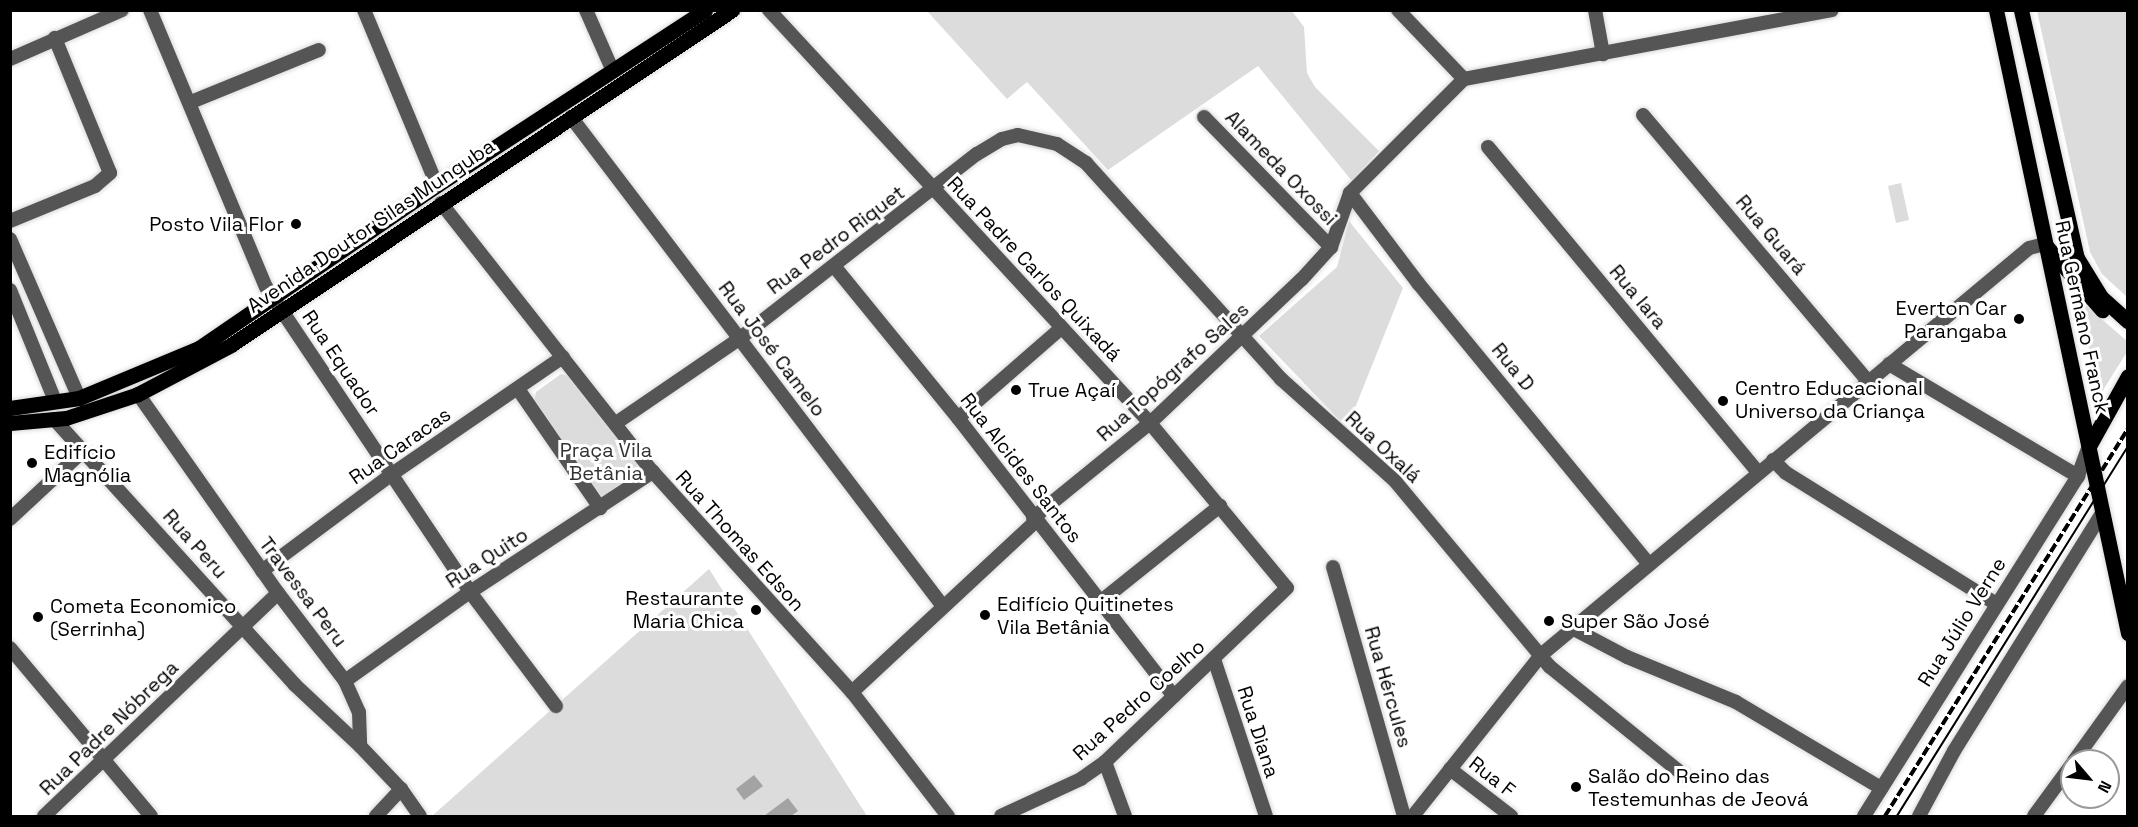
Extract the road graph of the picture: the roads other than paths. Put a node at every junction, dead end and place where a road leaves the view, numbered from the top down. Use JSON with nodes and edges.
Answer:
{"nodes":[{"id":1,"x":122,"y":10,"type":"edge"},
{"id":2,"x":150,"y":10,"type":"edge"},
{"id":3,"x":364,"y":10,"type":"edge"},
{"id":4,"x":586,"y":10,"type":"edge"},
{"id":5,"x":705,"y":10,"type":"edge"},
{"id":6,"x":732,"y":10,"type":"edge"},
{"id":7,"x":769,"y":10,"type":"edge"},
{"id":8,"x":1398,"y":10,"type":"edge"},
{"id":9,"x":1595,"y":10,"type":"edge"},
{"id":10,"x":1832,"y":10,"type":"edge"},
{"id":11,"x":1996,"y":10,"type":"edge"},
{"id":12,"x":2021,"y":10,"type":"edge"},
{"id":13,"x":56,"y":38,"type":"junction"},
{"id":14,"x":319,"y":50,"type":"dead end"},
{"id":15,"x":1603,"y":54,"type":"junction"},
{"id":16,"x":10,"y":59,"type":"edge"},
{"id":17,"x":612,"y":69,"type":"junction"},
{"id":18,"x":1464,"y":79,"type":"junction"},
{"id":19,"x":191,"y":102,"type":"junction"},
{"id":20,"x":1643,"y":115,"type":"dead end"},
{"id":21,"x":571,"y":117,"type":"junction"},
{"id":22,"x":1204,"y":117,"type":"dead end"},
{"id":23,"x":1488,"y":147,"type":"dead end"},
{"id":24,"x":1086,"y":163,"type":"joint"},
{"id":25,"x":437,"y":185,"type":"junction"},
{"id":26,"x":934,"y":190,"type":"junction"},
{"id":27,"x":1350,"y":193,"type":"junction"},
{"id":28,"x":441,"y":203,"type":"junction"},
{"id":29,"x":10,"y":221,"type":"edge"},
{"id":30,"x":10,"y":239,"type":"edge"},
{"id":31,"x":2045,"y":244,"type":"junction"},
{"id":32,"x":1331,"y":247,"type":"junction"},
{"id":33,"x":834,"y":266,"type":"junction"},
{"id":34,"x":10,"y":290,"type":"edge"},
{"id":35,"x":273,"y":298,"type":"junction"},
{"id":36,"x":282,"y":312,"type":"junction"},
{"id":37,"x":2127,"y":321,"type":"edge"},
{"id":38,"x":1061,"y":328,"type":"junction"},
{"id":39,"x":2127,"y":330,"type":"edge"},
{"id":40,"x":1243,"y":338,"type":"junction"},
{"id":41,"x":739,"y":339,"type":"junction"},
{"id":42,"x":55,"y":342,"type":"junction"},
{"id":43,"x":36,"y":349,"type":"junction"},
{"id":44,"x":563,"y":357,"type":"junction"},
{"id":45,"x":1889,"y":364,"type":"junction"},
{"id":46,"x":2127,"y":376,"type":"edge"},
{"id":47,"x":1868,"y":381,"type":"junction"},
{"id":48,"x":518,"y":389,"type":"junction"},
{"id":49,"x":138,"y":394,"type":"junction"},
{"id":50,"x":79,"y":398,"type":"junction"},
{"id":51,"x":56,"y":401,"type":"junction"},
{"id":52,"x":10,"y":408,"type":"edge"},
{"id":53,"x":958,"y":418,"type":"junction"},
{"id":54,"x":54,"y":419,"type":"junction"},
{"id":55,"x":10,"y":423,"type":"edge"},
{"id":56,"x":616,"y":423,"type":"junction"},
{"id":57,"x":1150,"y":423,"type":"junction"},
{"id":58,"x":2089,"y":446,"type":"junction"},
{"id":59,"x":83,"y":451,"type":"junction"},
{"id":60,"x":1773,"y":460,"type":"junction"},
{"id":61,"x":653,"y":472,"type":"junction"},
{"id":62,"x":1758,"y":472,"type":"junction"},
{"id":63,"x":392,"y":474,"type":"junction"},
{"id":64,"x":2078,"y":476,"type":"junction"},
{"id":65,"x":1220,"y":506,"type":"junction"},
{"id":66,"x":600,"y":508,"type":"junction"},
{"id":67,"x":2103,"y":512,"type":"junction"},
{"id":68,"x":10,"y":519,"type":"edge"},
{"id":69,"x":1035,"y":519,"type":"junction"},
{"id":70,"x":1649,"y":564,"type":"junction"},
{"id":71,"x":1333,"y":567,"type":"dead end"},
{"id":72,"x":262,"y":571,"type":"junction"},
{"id":73,"x":1287,"y":588,"type":"joint"},
{"id":74,"x":470,"y":592,"type":"junction"},
{"id":75,"x":278,"y":593,"type":"junction"},
{"id":76,"x":1100,"y":602,"type":"junction"},
{"id":77,"x":1995,"y":603,"type":"junction"},
{"id":78,"x":942,"y":605,"type":"junction"},
{"id":79,"x":243,"y":626,"type":"junction"},
{"id":80,"x":1572,"y":628,"type":"junction"},
{"id":81,"x":2127,"y":633,"type":"edge"},
{"id":82,"x":10,"y":648,"type":"edge"},
{"id":83,"x":1541,"y":655,"type":"junction"},
{"id":84,"x":1214,"y":659,"type":"junction"},
{"id":85,"x":345,"y":681,"type":"junction"},
{"id":86,"x":2127,"y":686,"type":"edge"},
{"id":87,"x":852,"y":692,"type":"junction"},
{"id":88,"x":1174,"y":696,"type":"junction"},
{"id":89,"x":556,"y":706,"type":"dead end"},
{"id":90,"x":360,"y":746,"type":"junction"},
{"id":91,"x":2082,"y":749,"type":"edge"},
{"id":92,"x":104,"y":760,"type":"junction"},
{"id":93,"x":1105,"y":762,"type":"junction"},
{"id":94,"x":1450,"y":769,"type":"junction"},
{"id":95,"x":1685,"y":776,"type":"dead end"},
{"id":96,"x":2060,"y":780,"type":"edge"},
{"id":97,"x":1881,"y":788,"type":"junction"},
{"id":98,"x":401,"y":789,"type":"junction"},
{"id":99,"x":44,"y":816,"type":"edge"},
{"id":100,"x":151,"y":816,"type":"edge"},
{"id":101,"x":376,"y":816,"type":"edge"},
{"id":102,"x":420,"y":816,"type":"edge"},
{"id":103,"x":948,"y":816,"type":"edge"},
{"id":104,"x":1001,"y":816,"type":"edge"},
{"id":105,"x":1125,"y":816,"type":"edge"},
{"id":106,"x":1266,"y":816,"type":"edge"},
{"id":107,"x":1404,"y":816,"type":"edge"},
{"id":108,"x":1413,"y":816,"type":"edge"},
{"id":109,"x":1510,"y":816,"type":"edge"},
{"id":110,"x":1864,"y":816,"type":"edge"},
{"id":111,"x":1919,"y":816,"type":"edge"},
{"id":112,"x":2034,"y":816,"type":"edge"}],
"edges":[{"from":1,"to":13,"type":"street"},
{"from":2,"to":19,"type":"street","name":"Rua Equador"},
{"from":3,"to":25,"type":"street"},
{"from":4,"to":17,"type":"street"},
{"from":5,"to":17,"type":"main road","name":"Avenida Doutor Silas Munguba"},
{"from":6,"to":21,"type":"main road","name":"Avenida Doutor Silas Munguba"},
{"from":7,"to":26,"type":"street","name":"Rua Padre Carlos Quixadá"},
{"from":8,"to":18,"type":"street"},
{"from":9,"to":15,"type":"street"},
{"from":10,"to":15,"type":"street"},
{"from":11,"to":31,"type":"main road","name":"Rua Germano Franck"},
{"from":12,"to":37,"type":"main road","name":"Rua Germano Franck"},
{"from":13,"to":16,"type":"street"},
{"from":13,"to":29,"type":"street"},
{"from":14,"to":19,"type":"street"},
{"from":15,"to":18,"type":"street"},
{"from":17,"to":25,"type":"main road","name":"Avenida Doutor Silas Munguba"},
{"from":18,"to":27,"type":"street"},
{"from":19,"to":35,"type":"street","name":"Rua Equador"},
{"from":20,"to":47,"type":"street","name":"Rua Guará"},
{"from":21,"to":28,"type":"main road","name":"Avenida Doutor Silas Munguba"},
{"from":21,"to":41,"type":"street","name":"Rua José Camelo"},
{"from":22,"to":32,"type":"street","name":"Alameda Oxossi"},
{"from":23,"to":62,"type":"street","name":"Rua Iara"},
{"from":24,"to":26,"type":"street","name":"Rua Pedro Riquet"},
{"from":24,"to":40,"type":"street","name":"Rua Oxalá"},
{"from":25,"to":35,"type":"main road","name":"Avenida Doutor Silas Munguba"},
{"from":26,"to":33,"type":"street","name":"Rua Pedro Riquet"},
{"from":26,"to":38,"type":"street","name":"Rua Padre Carlos Quixadá"},
{"from":27,"to":32,"type":"street"},
{"from":27,"to":70,"type":"street","name":"Rua D"},
{"from":28,"to":36,"type":"main road","name":"Avenida Doutor Silas Munguba"},
{"from":28,"to":44,"type":"street","name":"Rua Thomas Edson"},
{"from":30,"to":42,"type":"street"},
{"from":31,"to":39,"type":"main road"},
{"from":31,"to":45,"type":"street"},
{"from":31,"to":58,"type":"main road","name":"Rua Germano Franck"},
{"from":32,"to":40,"type":"street","name":"Rua Topógrafo Sales"},
{"from":33,"to":41,"type":"street","name":"Rua Pedro Riquet"},
{"from":33,"to":53,"type":"street","name":"Rua Alcides Santos"},
{"from":34,"to":43,"type":"street"},
{"from":35,"to":36,"type":"street","name":"Rua Equador"},
{"from":35,"to":50,"type":"main road","name":"Avenida Doutor Silas Munguba"},
{"from":36,"to":49,"type":"main road","name":"Avenida Doutor Silas Munguba"},
{"from":36,"to":63,"type":"street","name":"Rua Equador"},
{"from":38,"to":53,"type":"street"},
{"from":38,"to":57,"type":"street","name":"Rua Padre Carlos Quixadá"},
{"from":40,"to":57,"type":"street","name":"Rua Topógrafo Sales"},
{"from":40,"to":83,"type":"street","name":"Rua Oxalá"},
{"from":41,"to":56,"type":"street","name":"Rua Pedro Riquet"},
{"from":41,"to":78,"type":"street","name":"Rua José Camelo"},
{"from":42,"to":43,"type":"street"},
{"from":42,"to":50,"type":"street"},
{"from":43,"to":51,"type":"street"},
{"from":44,"to":48,"type":"street","name":"Rua Caracas"},
{"from":44,"to":56,"type":"street","name":"Rua Thomas Edson"},
{"from":45,"to":47,"type":"street"},
{"from":45,"to":64,"type":"street"},
{"from":46,"to":58,"type":"main road"},
{"from":47,"to":60,"type":"street"},
{"from":48,"to":63,"type":"street","name":"Rua Caracas"},
{"from":48,"to":66,"type":"street"},
{"from":49,"to":54,"type":"main road","name":"Avenida Doutor Silas Munguba"},
{"from":49,"to":72,"type":"street","name":"Travessa Peru"},
{"from":50,"to":51,"type":"main road","name":"Avenida Doutor Silas Munguba"},
{"from":51,"to":52,"type":"main road","name":"Avenida Doutor Silas Munguba"},
{"from":53,"to":69,"type":"street","name":"Rua Alcides Santos"},
{"from":54,"to":55,"type":"main road","name":"Avenida Doutor Silas Munguba"},
{"from":54,"to":59,"type":"street","name":"Rua Peru"},
{"from":56,"to":61,"type":"street","name":"Rua Thomas Edson"},
{"from":57,"to":65,"type":"street","name":"Rua Padre Carlos Quixadá"},
{"from":57,"to":69,"type":"street","name":"Rua Topógrafo Sales"},
{"from":58,"to":64,"type":"street","name":"Rua Júlio Verne"},
{"from":58,"to":67,"type":"main road","name":"Rua Germano Franck"},
{"from":59,"to":68,"type":"street"},
{"from":59,"to":79,"type":"street","name":"Rua Peru"},
{"from":60,"to":62,"type":"street"},
{"from":60,"to":77,"type":"street"},
{"from":61,"to":66,"type":"street","name":"Rua Quito"},
{"from":61,"to":87,"type":"street","name":"Rua Thomas Edson"},
{"from":62,"to":70,"type":"street"},
{"from":63,"to":72,"type":"street","name":"Rua Caracas"},
{"from":63,"to":74,"type":"street","name":"Rua Equador"},
{"from":64,"to":77,"type":"street","name":"Rua Júlio Verne"},
{"from":65,"to":73,"type":"street","name":"Rua Padre Carlos Quixadá"},
{"from":65,"to":76,"type":"street"},
{"from":66,"to":74,"type":"street","name":"Rua Quito"},
{"from":67,"to":81,"type":"main road","name":"Rua Germano Franck"},
{"from":67,"to":111,"type":"street"},
{"from":69,"to":76,"type":"street","name":"Rua Alcides Santos"},
{"from":69,"to":78,"type":"street","name":"Rua Topógrafo Sales"},
{"from":70,"to":80,"type":"street"},
{"from":71,"to":107,"type":"street","name":"Rua Hércules"},
{"from":72,"to":75,"type":"street","name":"Travessa Peru"},
{"from":73,"to":84,"type":"street","name":"Rua Pedro Coelho"},
{"from":74,"to":85,"type":"street","name":"Rua Quito"},
{"from":74,"to":89,"type":"street","name":"Rua Equador"},
{"from":75,"to":79,"type":"street","name":"Rua Padre Nóbrega"},
{"from":75,"to":85,"type":"street","name":"Travessa Peru"},
{"from":76,"to":88,"type":"street","name":"Rua Alcides Santos"},
{"from":77,"to":97,"type":"street","name":"Rua Júlio Verne"},
{"from":78,"to":87,"type":"street","name":"Rua Topógrafo Sales"},
{"from":79,"to":90,"type":"street","name":"Rua Peru"},
{"from":79,"to":92,"type":"street","name":"Rua Padre Nóbrega"},
{"from":80,"to":83,"type":"street"},
{"from":80,"to":97,"type":"street"},
{"from":82,"to":92,"type":"street"},
{"from":83,"to":94,"type":"street"},
{"from":83,"to":95,"type":"street","name":"Rua Oxalá"},
{"from":84,"to":88,"type":"street","name":"Rua Pedro Coelho"},
{"from":84,"to":106,"type":"street","name":"Rua Diana"},
{"from":85,"to":90,"type":"street","name":"Travessa Peru"},
{"from":86,"to":91,"type":"street"},
{"from":87,"to":103,"type":"street","name":"Rua Thomas Edson"},
{"from":88,"to":93,"type":"street","name":"Rua Pedro Coelho"},
{"from":90,"to":98,"type":"street"},
{"from":92,"to":99,"type":"street","name":"Rua Padre Nóbrega"},
{"from":92,"to":100,"type":"street"},
{"from":93,"to":104,"type":"street","name":"Rua Pedro Coelho"},
{"from":93,"to":105,"type":"street"},
{"from":94,"to":108,"type":"street"},
{"from":94,"to":109,"type":"street","name":"Rua F"},
{"from":96,"to":112,"type":"street"},
{"from":97,"to":110,"type":"street","name":"Rua Júlio Verne"},
{"from":98,"to":101,"type":"street"},
{"from":98,"to":102,"type":"street"}]}
